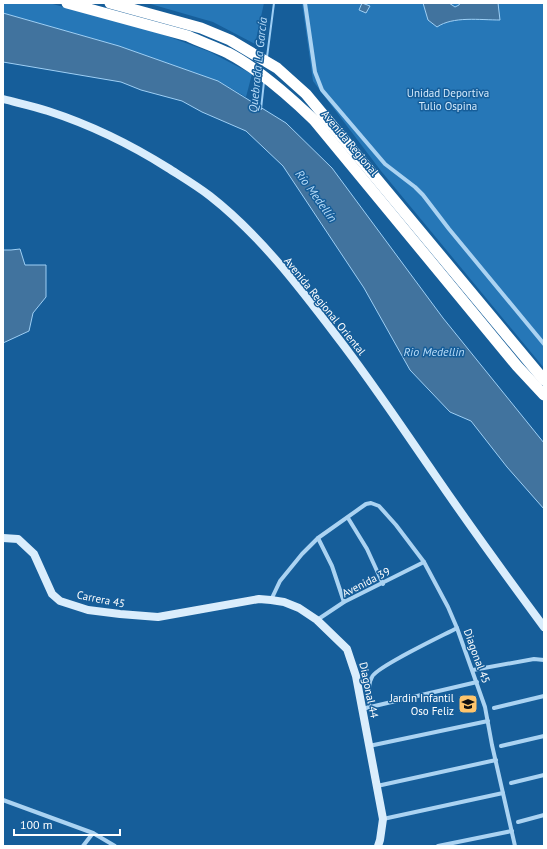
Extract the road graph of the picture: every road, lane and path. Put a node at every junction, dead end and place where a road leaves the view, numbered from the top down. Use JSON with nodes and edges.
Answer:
{"nodes":[{"id":1,"x":67,"y":3,"type":"edge"},
{"id":2,"x":110,"y":3,"type":"edge"},
{"id":3,"x":305,"y":3,"type":"edge"},
{"id":4,"x":3,"y":99,"type":"edge"},
{"id":5,"x":544,"y":344,"type":"edge"},
{"id":6,"x":544,"y":380,"type":"edge"},
{"id":7,"x":544,"y":396,"type":"edge"},
{"id":8,"x":348,"y":518,"type":"junction"},
{"id":9,"x":3,"y":538,"type":"edge"},
{"id":10,"x":318,"y":538,"type":"junction"},
{"id":11,"x":424,"y":562,"type":"junction"},
{"id":12,"x":383,"y":584,"type":"junction"},
{"id":13,"x":271,"y":600,"type":"junction"},
{"id":14,"x":344,"y":602,"type":"junction"},
{"id":15,"x":158,"y":617,"type":"joint"},
{"id":16,"x":317,"y":620,"type":"junction"},
{"id":17,"x":544,"y":627,"type":"edge"},
{"id":18,"x":457,"y":628,"type":"junction"},
{"id":19,"x":544,"y":660,"type":"edge"},
{"id":20,"x":474,"y":670,"type":"junction"},
{"id":21,"x":477,"y":682,"type":"junction"},
{"id":22,"x":544,"y":696,"type":"edge"},
{"id":23,"x":365,"y":708,"type":"junction"},
{"id":24,"x":494,"y":708,"type":"dead end"},
{"id":25,"x":488,"y":721,"type":"junction"},
{"id":26,"x":544,"y":736,"type":"edge"},
{"id":27,"x":369,"y":746,"type":"junction"},
{"id":28,"x":501,"y":746,"type":"dead end"},
{"id":29,"x":496,"y":760,"type":"junction"},
{"id":30,"x":544,"y":775,"type":"edge"},
{"id":31,"x":511,"y":783,"type":"dead end"},
{"id":32,"x":377,"y":786,"type":"junction"},
{"id":33,"x":503,"y":793,"type":"junction"},
{"id":34,"x":3,"y":800,"type":"edge"},
{"id":35,"x":544,"y":816,"type":"edge"},
{"id":36,"x":383,"y":819,"type":"junction"},
{"id":37,"x":518,"y":822,"type":"dead end"},
{"id":38,"x":512,"y":831,"type":"junction"},
{"id":39,"x":93,"y":833,"type":"junction"},
{"id":40,"x":83,"y":846,"type":"edge"},
{"id":41,"x":115,"y":846,"type":"edge"},
{"id":42,"x":378,"y":846,"type":"edge"},
{"id":43,"x":438,"y":846,"type":"edge"},
{"id":44,"x":515,"y":846,"type":"edge"}],
"edges":[{"from":1,"to":7,"type":"highway","name":"Avenida Regional"},
{"from":2,"to":6,"type":"highway","name":"Avenida Regional"},
{"from":3,"to":5,"type":"street"},
{"from":4,"to":17,"type":"main road","name":"Avenida Regional Oriental"},
{"from":8,"to":10,"type":"street"},
{"from":8,"to":11,"type":"street","name":"Diagonal 45"},
{"from":8,"to":12,"type":"street"},
{"from":9,"to":15,"type":"main road","name":"Carrera 45"},
{"from":10,"to":13,"type":"street"},
{"from":10,"to":14,"type":"street"},
{"from":11,"to":12,"type":"street","name":"Avenida 39"},
{"from":11,"to":18,"type":"street","name":"Diagonal 45"},
{"from":12,"to":14,"type":"street","name":"Avenida 39"},
{"from":13,"to":15,"type":"main road","name":"Diagonal 44"},
{"from":13,"to":16,"type":"main road","name":"Diagonal 44"},
{"from":14,"to":16,"type":"street","name":"Avenida 39"},
{"from":16,"to":23,"type":"main road","name":"Diagonal 44"},
{"from":18,"to":20,"type":"street","name":"Diagonal 45"},
{"from":18,"to":23,"type":"street"},
{"from":19,"to":20,"type":"street"},
{"from":20,"to":21,"type":"street","name":"Diagonal 45"},
{"from":21,"to":23,"type":"street"},
{"from":21,"to":25,"type":"street","name":"Diagonal 45"},
{"from":22,"to":24,"type":"street"},
{"from":23,"to":27,"type":"main road","name":"Diagonal 44"},
{"from":25,"to":27,"type":"street"},
{"from":25,"to":29,"type":"street","name":"Diagonal 45"},
{"from":26,"to":28,"type":"street"},
{"from":27,"to":32,"type":"main road","name":"Diagonal 44"},
{"from":29,"to":32,"type":"street"},
{"from":29,"to":33,"type":"street","name":"Diagonal 45"},
{"from":30,"to":31,"type":"street"},
{"from":32,"to":36,"type":"main road","name":"Diagonal 44"},
{"from":33,"to":36,"type":"street"},
{"from":33,"to":38,"type":"street","name":"Diagonal 45"},
{"from":34,"to":39,"type":"street"},
{"from":35,"to":37,"type":"street"},
{"from":36,"to":42,"type":"main road","name":"Diagonal 44"},
{"from":38,"to":43,"type":"street"},
{"from":38,"to":44,"type":"street","name":"Diagonal 45"},
{"from":39,"to":40,"type":"street"},
{"from":39,"to":41,"type":"street"}]}
